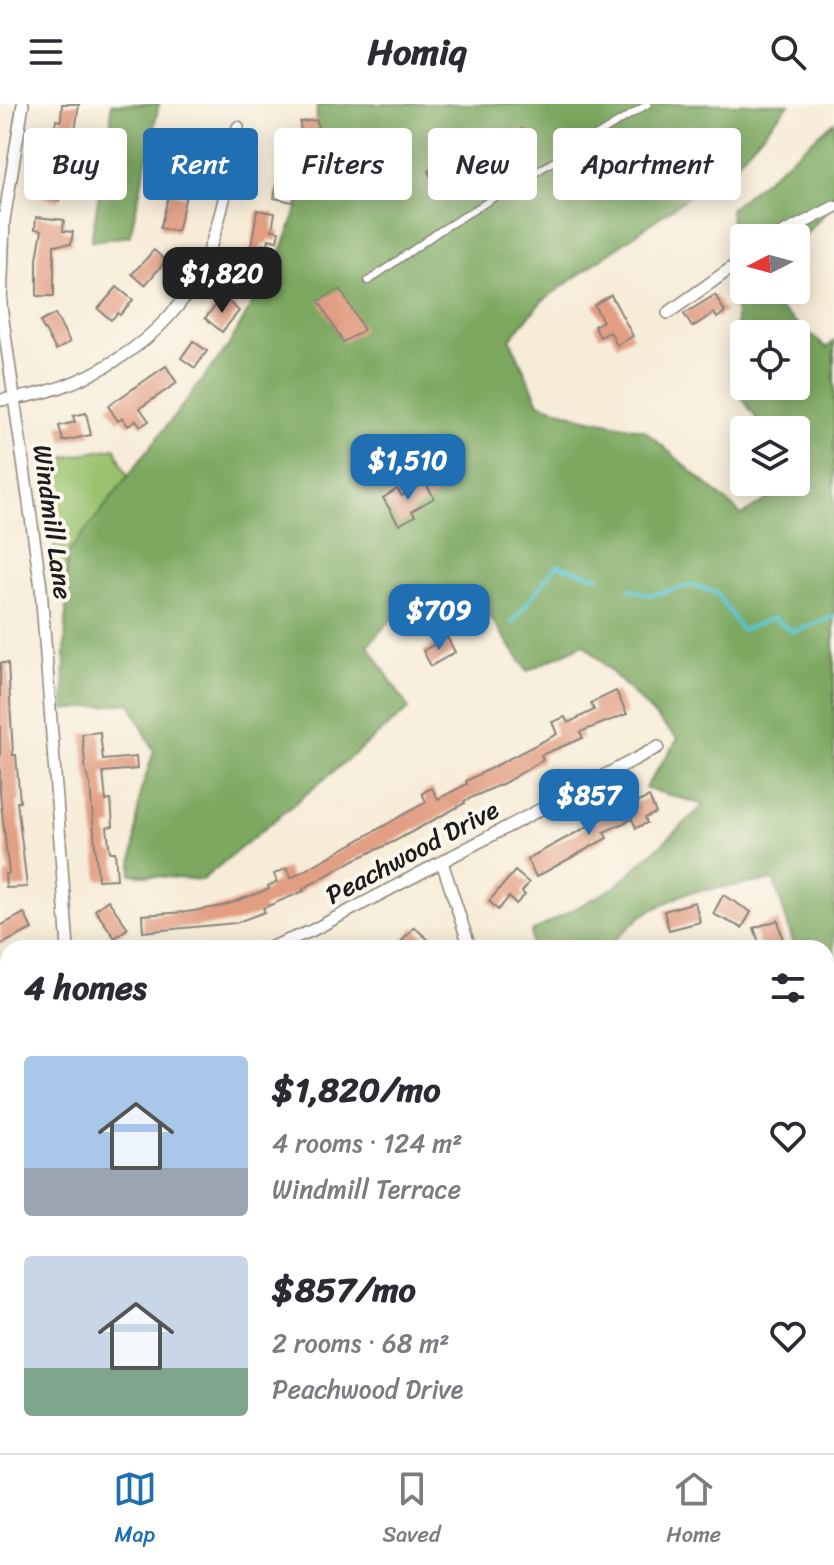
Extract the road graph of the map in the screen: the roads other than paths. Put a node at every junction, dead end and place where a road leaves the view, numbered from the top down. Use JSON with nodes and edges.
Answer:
{"nodes":[{"id":1,"x":23,"y":104,"type":"edge"},
{"id":2,"x":648,"y":104,"type":"edge"},
{"id":3,"x":238,"y":127,"type":"dead end"},
{"id":4,"x":834,"y":207,"type":"edge"},
{"id":5,"x":801,"y":224,"type":"edge"},
{"id":6,"x":730,"y":269,"type":"edge"},
{"id":7,"x":368,"y":281,"type":"dead end"},
{"id":8,"x":668,"y":313,"type":"dead end"},
{"id":9,"x":14,"y":399,"type":"junction"},
{"id":10,"x":0,"y":400,"type":"edge"},
{"id":11,"x":658,"y":747,"type":"dead end"},
{"id":12,"x":442,"y":862,"type":"junction"},
{"id":13,"x":67,"y":940,"type":"edge"},
{"id":14,"x":289,"y":940,"type":"edge"},
{"id":15,"x":467,"y":940,"type":"edge"}],
"edges":[{"from":1,"to":9,"type":"street","name":"Windmill Lane"},
{"from":2,"to":7,"type":"lane"},
{"from":3,"to":9,"type":"street"},
{"from":4,"to":5,"type":"street"},
{"from":6,"to":8,"type":"street"},
{"from":9,"to":10,"type":"street"},
{"from":9,"to":13,"type":"street","name":"Windmill Lane"},
{"from":11,"to":12,"type":"street","name":"Peachwood Drive"},
{"from":12,"to":14,"type":"street","name":"Peachwood Drive"},
{"from":12,"to":15,"type":"street"}]}
